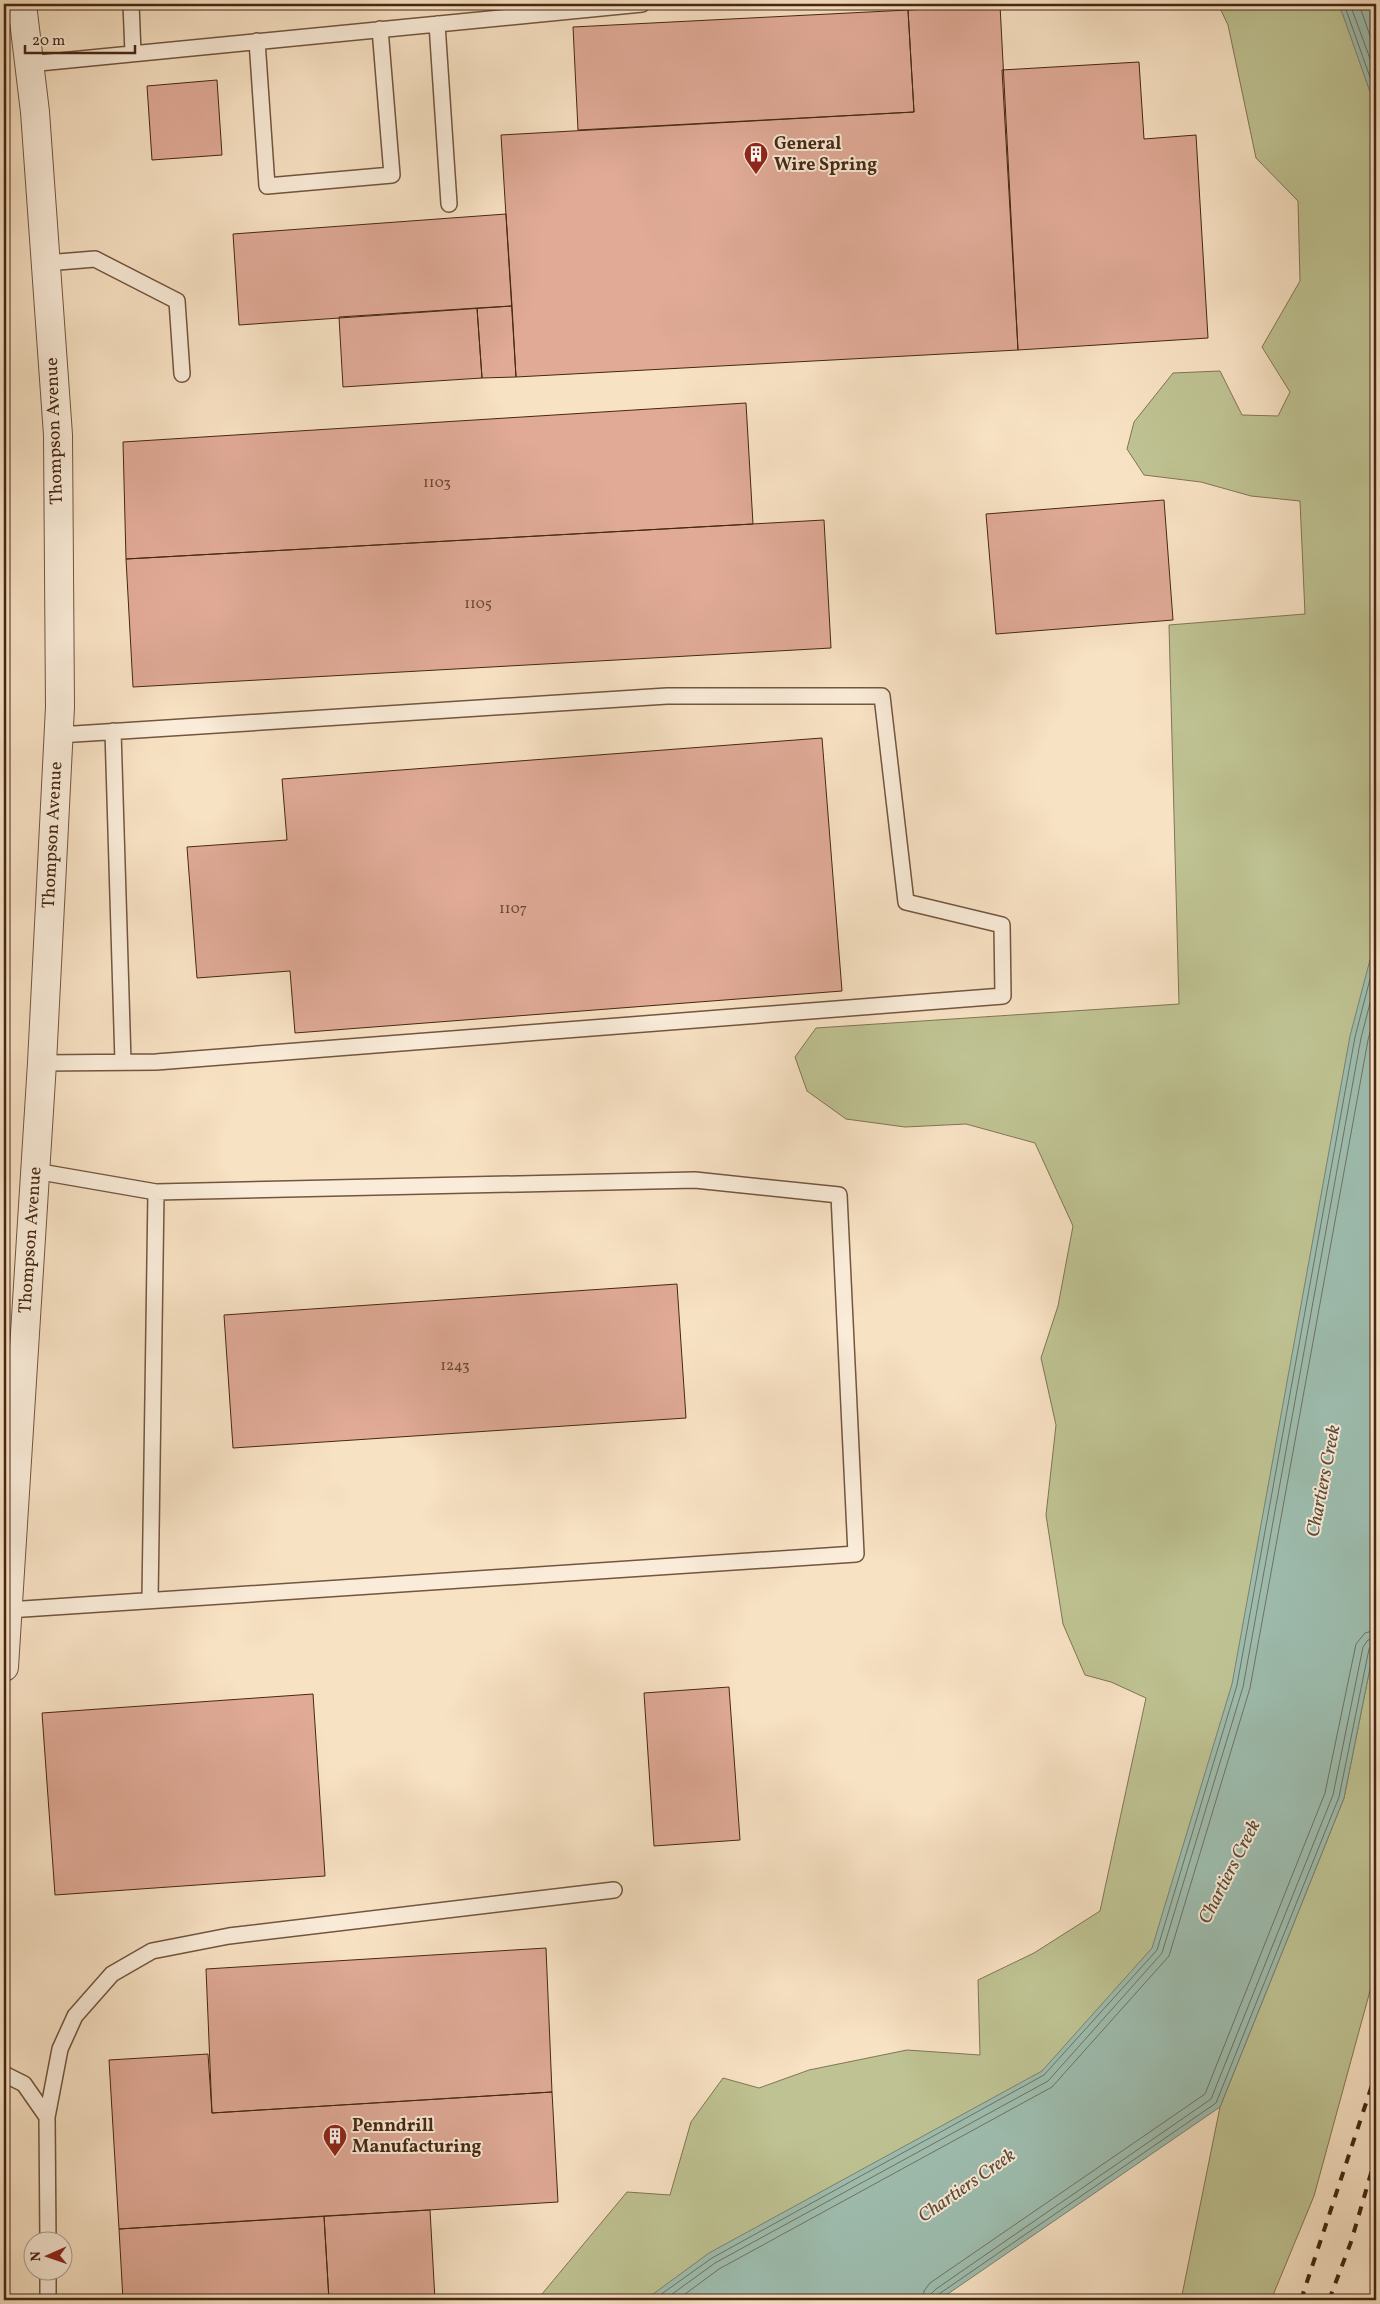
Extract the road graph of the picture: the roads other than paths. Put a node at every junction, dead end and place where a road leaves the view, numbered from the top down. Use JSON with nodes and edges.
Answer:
{"nodes":[{"id":1,"x":22,"y":4,"type":"edge"},
{"id":2,"x":131,"y":4,"type":"edge"},
{"id":3,"x":642,"y":4,"type":"edge"},
{"id":4,"x":615,"y":5,"type":"edge"},
{"id":5,"x":437,"y":24,"type":"junction"},
{"id":6,"x":380,"y":30,"type":"junction"},
{"id":7,"x":257,"y":41,"type":"junction"},
{"id":8,"x":134,"y":53,"type":"junction"},
{"id":9,"x":29,"y":64,"type":"junction"},
{"id":10,"x":449,"y":204,"type":"dead end"},
{"id":11,"x":46,"y":263,"type":"junction"},
{"id":12,"x":182,"y":374,"type":"dead end"},
{"id":13,"x":113,"y":731,"type":"junction"},
{"id":14,"x":59,"y":735,"type":"junction"},
{"id":15,"x":123,"y":1062,"type":"junction"},
{"id":16,"x":42,"y":1063,"type":"junction"},
{"id":17,"x":35,"y":1171,"type":"junction"},
{"id":18,"x":156,"y":1192,"type":"junction"},
{"id":19,"x":150,"y":1600,"type":"junction"},
{"id":20,"x":8,"y":1610,"type":"junction"},
{"id":21,"x":4,"y":1667,"type":"edge"},
{"id":22,"x":614,"y":1890,"type":"dead end"},
{"id":23,"x":4,"y":2074,"type":"edge"},
{"id":24,"x":47,"y":2117,"type":"junction"},
{"id":25,"x":48,"y":2232,"type":"edge"},
{"id":26,"x":48,"y":2282,"type":"edge"},
{"id":27,"x":48,"y":2300,"type":"edge"}],
"edges":[{"from":1,"to":9,"type":"street","name":"Thompson Avenue"},
{"from":2,"to":8,"type":"lane"},
{"from":3,"to":4,"type":"lane"},
{"from":4,"to":5,"type":"lane"},
{"from":5,"to":6,"type":"lane"},
{"from":5,"to":10,"type":"lane"},
{"from":6,"to":7,"type":"lane"},
{"from":6,"to":7,"type":"lane"},
{"from":7,"to":8,"type":"lane"},
{"from":8,"to":9,"type":"lane"},
{"from":9,"to":11,"type":"street","name":"Thompson Avenue"},
{"from":11,"to":12,"type":"lane"},
{"from":11,"to":14,"type":"street","name":"Thompson Avenue"},
{"from":13,"to":14,"type":"lane"},
{"from":13,"to":15,"type":"lane"},
{"from":13,"to":15,"type":"lane"},
{"from":14,"to":16,"type":"street","name":"Thompson Avenue"},
{"from":15,"to":16,"type":"lane"},
{"from":16,"to":17,"type":"street","name":"Thompson Avenue"},
{"from":17,"to":18,"type":"lane"},
{"from":17,"to":20,"type":"street","name":"Thompson Avenue"},
{"from":18,"to":19,"type":"lane"},
{"from":18,"to":19,"type":"lane"},
{"from":19,"to":20,"type":"lane"},
{"from":20,"to":21,"type":"street","name":"Thompson Avenue"},
{"from":22,"to":24,"type":"lane"},
{"from":23,"to":24,"type":"lane"},
{"from":24,"to":25,"type":"lane"},
{"from":26,"to":27,"type":"lane"}]}
